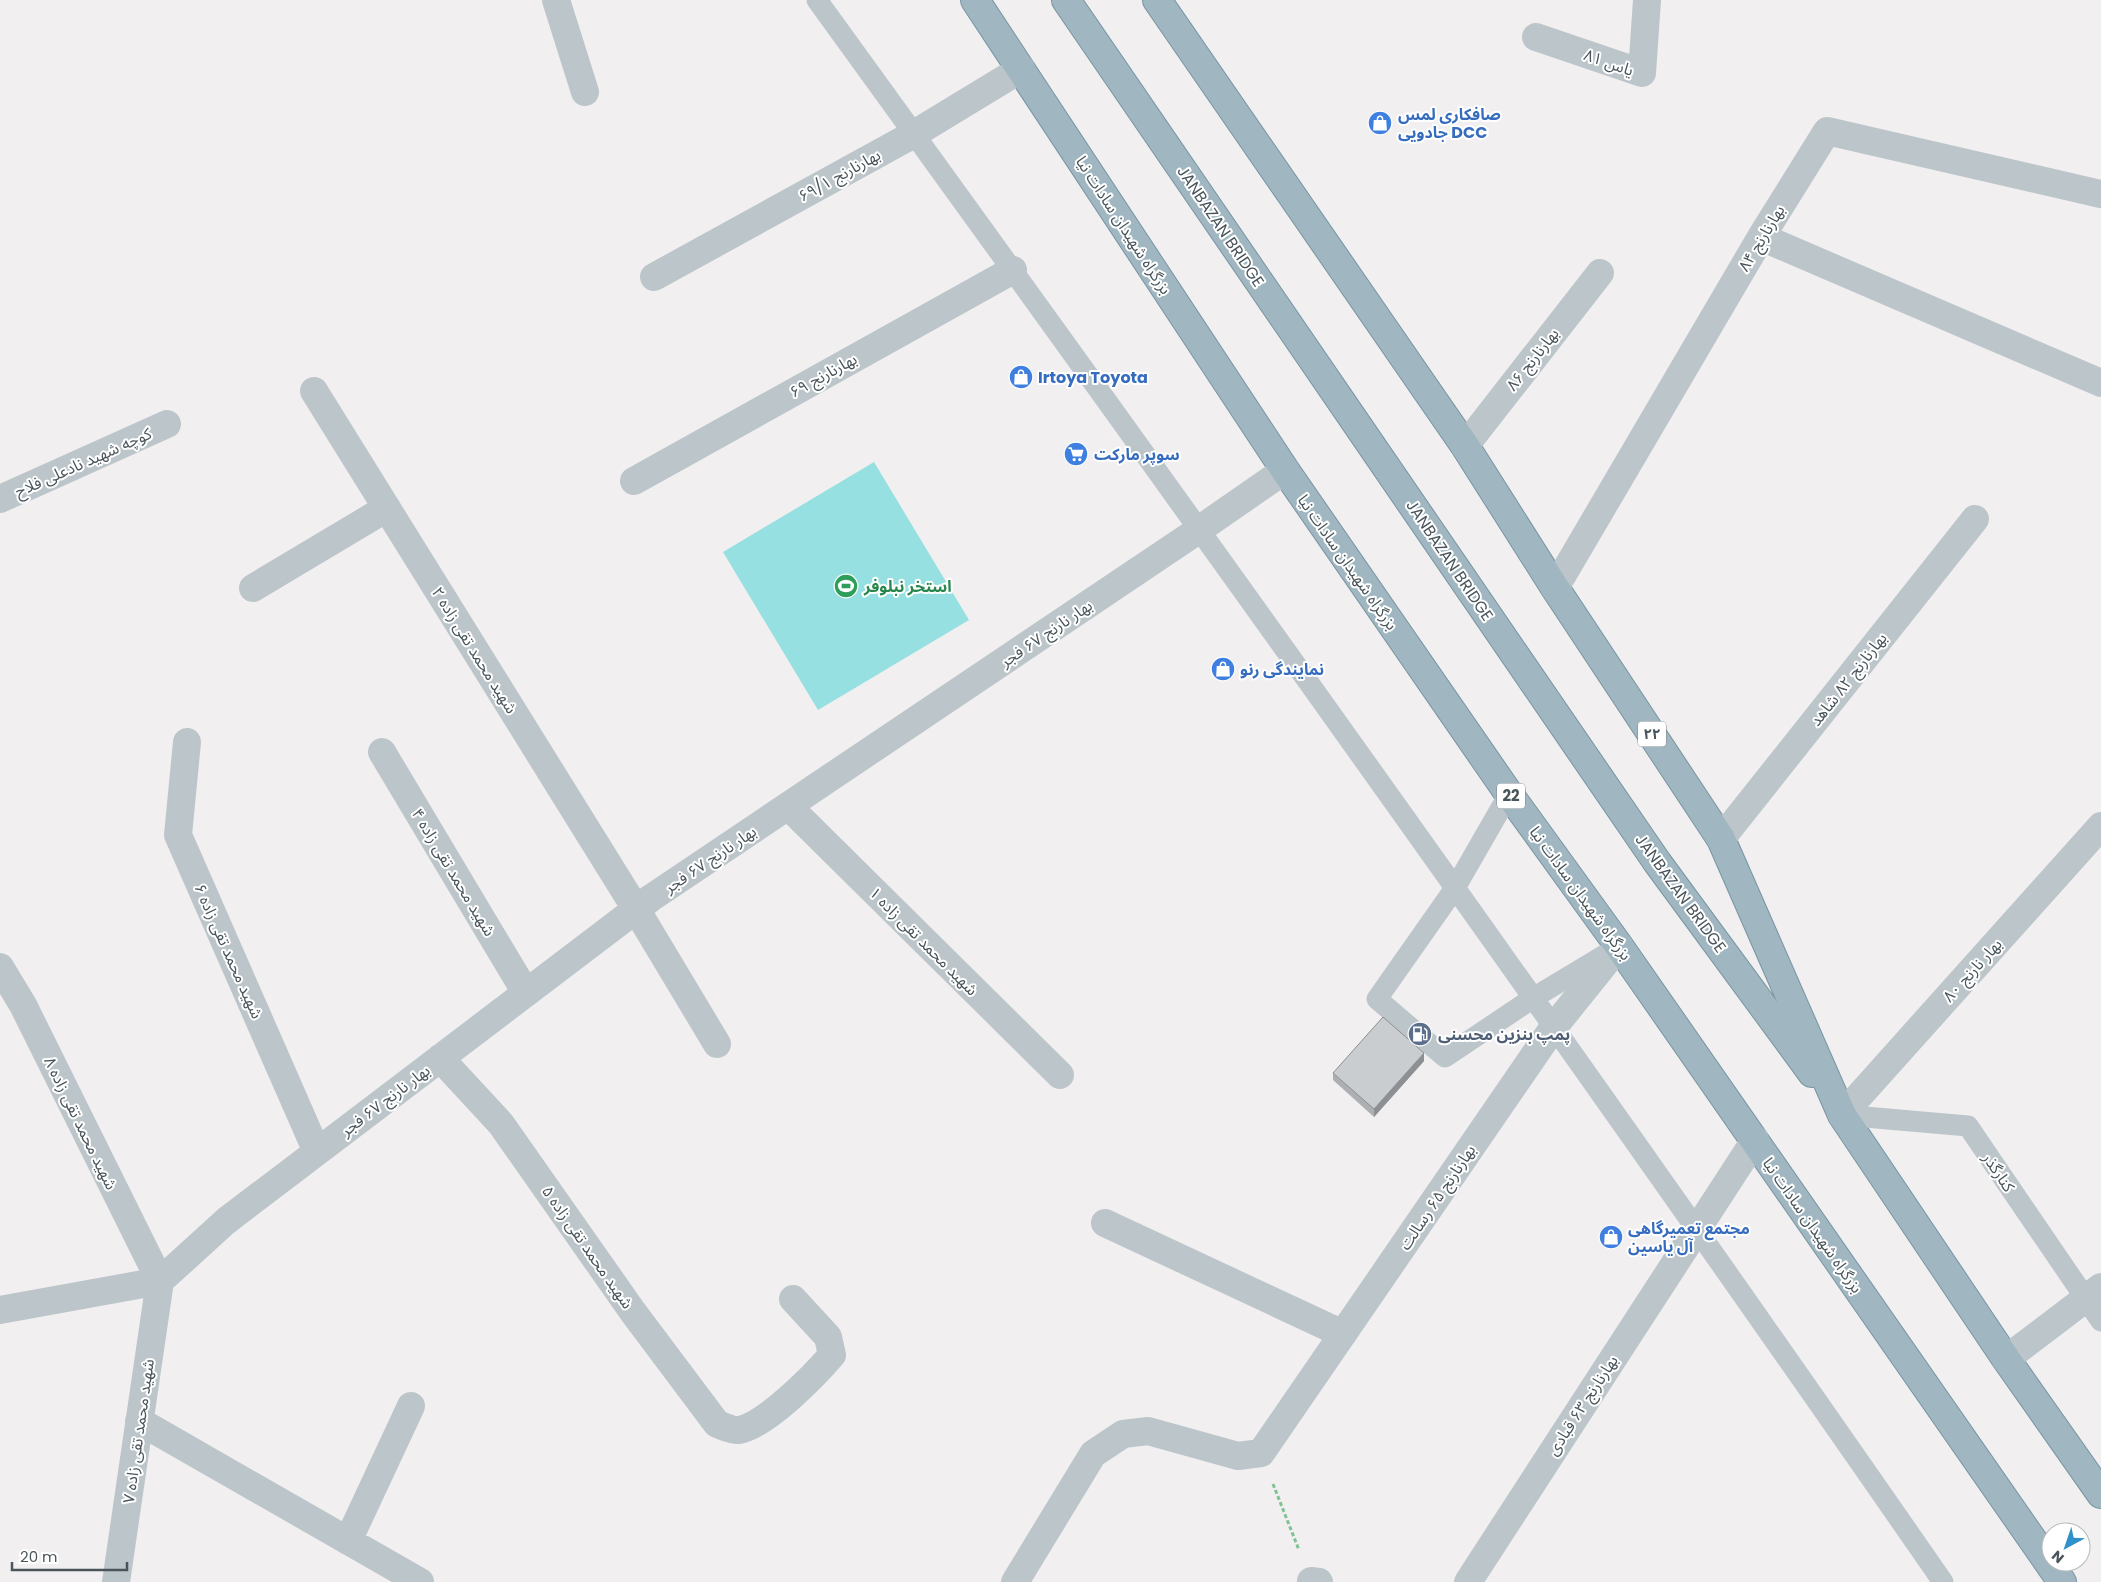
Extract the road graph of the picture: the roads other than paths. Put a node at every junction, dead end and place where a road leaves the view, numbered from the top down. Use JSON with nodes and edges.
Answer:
{"nodes":[{"id":1,"x":556,"y":0,"type":"edge"},
{"id":2,"x":817,"y":0,"type":"edge"},
{"id":3,"x":975,"y":0,"type":"edge"},
{"id":4,"x":1066,"y":0,"type":"edge"},
{"id":5,"x":1157,"y":0,"type":"edge"},
{"id":6,"x":1647,"y":0,"type":"edge"},
{"id":7,"x":1536,"y":36,"type":"dead end"},
{"id":8,"x":1021,"y":69,"type":"junction"},
{"id":9,"x":586,"y":92,"type":"dead end"},
{"id":10,"x":914,"y":134,"type":"junction"},
{"id":11,"x":2101,"y":194,"type":"edge"},
{"id":12,"x":1761,"y":237,"type":"junction"},
{"id":13,"x":1012,"y":270,"type":"junction"},
{"id":14,"x":1600,"y":273,"type":"dead end"},
{"id":15,"x":654,"y":277,"type":"dead end"},
{"id":16,"x":2101,"y":383,"type":"edge"},
{"id":17,"x":314,"y":391,"type":"dead end"},
{"id":18,"x":167,"y":424,"type":"dead end"},
{"id":19,"x":1465,"y":446,"type":"junction"},
{"id":20,"x":1285,"y":470,"type":"junction"},
{"id":21,"x":634,"y":481,"type":"dead end"},
{"id":22,"x":0,"y":499,"type":"edge"},
{"id":23,"x":387,"y":508,"type":"junction"},
{"id":24,"x":1975,"y":519,"type":"dead end"},
{"id":25,"x":1200,"y":529,"type":"junction"},
{"id":26,"x":253,"y":588,"type":"dead end"},
{"id":27,"x":1555,"y":588,"type":"junction"},
{"id":28,"x":187,"y":742,"type":"dead end"},
{"id":29,"x":382,"y":752,"type":"dead end"},
{"id":30,"x":1509,"y":794,"type":"junction"},
{"id":31,"x":788,"y":806,"type":"junction"},
{"id":32,"x":2101,"y":826,"type":"edge"},
{"id":33,"x":1721,"y":839,"type":"junction"},
{"id":34,"x":1455,"y":888,"type":"junction"},
{"id":35,"x":636,"y":909,"type":"junction"},
{"id":36,"x":1619,"y":946,"type":"junction"},
{"id":37,"x":0,"y":967,"type":"edge"},
{"id":38,"x":526,"y":993,"type":"junction"},
{"id":39,"x":1533,"y":998,"type":"junction"},
{"id":40,"x":1553,"y":1028,"type":"junction"},
{"id":41,"x":717,"y":1044,"type":"dead end"},
{"id":42,"x":440,"y":1058,"type":"junction"},
{"id":43,"x":1060,"y":1076,"type":"dead end"},
{"id":44,"x":1842,"y":1114,"type":"junction"},
{"id":45,"x":1755,"y":1140,"type":"junction"},
{"id":46,"x":317,"y":1152,"type":"junction"},
{"id":47,"x":1105,"y":1222,"type":"dead end"},
{"id":48,"x":1697,"y":1228,"type":"junction"},
{"id":49,"x":160,"y":1281,"type":"junction"},
{"id":50,"x":2093,"y":1293,"type":"edge"},
{"id":51,"x":793,"y":1299,"type":"dead end"},
{"id":52,"x":0,"y":1310,"type":"edge"},
{"id":53,"x":2101,"y":1321,"type":"edge"},
{"id":54,"x":1343,"y":1334,"type":"junction"},
{"id":55,"x":2006,"y":1359,"type":"junction"},
{"id":56,"x":410,"y":1406,"type":"dead end"},
{"id":57,"x":139,"y":1421,"type":"junction"},
{"id":58,"x":2101,"y":1494,"type":"edge"},
{"id":59,"x":348,"y":1541,"type":"junction"},
{"id":60,"x":116,"y":1582,"type":"edge"},
{"id":61,"x":420,"y":1582,"type":"edge"},
{"id":62,"x":1015,"y":1582,"type":"edge"},
{"id":63,"x":1468,"y":1582,"type":"edge"},
{"id":64,"x":1943,"y":1582,"type":"edge"},
{"id":65,"x":2062,"y":1582,"type":"edge"}],
"edges":[{"from":1,"to":9,"type":"street"},
{"from":2,"to":10,"type":"lane"},
{"from":3,"to":8,"type":"highway","name":"بزرگراه شهیدان سادات نیا","number":"22"},
{"from":4,"to":44,"type":"highway","name":"JANBAZAN BRIDGE"},
{"from":5,"to":19,"type":"highway","number":"۲۲"},
{"from":6,"to":7,"type":"street","name":"یاس ۸۱"},
{"from":8,"to":10,"type":"street","name":"بهارنارنج ۶۹/۱"},
{"from":8,"to":20,"type":"highway","name":"بزرگراه شهیدان سادات نیا","number":"22"},
{"from":10,"to":13,"type":"lane"},
{"from":10,"to":15,"type":"street","name":"بهارنارنج ۶۹/۱"},
{"from":11,"to":12,"type":"street","name":"بهارنارنج ۸۴"},
{"from":12,"to":16,"type":"street"},
{"from":12,"to":27,"type":"street","name":"بهارنارنج ۸۴"},
{"from":13,"to":21,"type":"street","name":"بهارنارنج ۶۹"},
{"from":13,"to":25,"type":"lane"},
{"from":14,"to":19,"type":"street","name":"بهارنارنج ۸۶"},
{"from":17,"to":23,"type":"street","name":"شهید محمد تقی زاده ۲"},
{"from":18,"to":22,"type":"street","name":"کوچه شهید نادعلی فلاح"},
{"from":19,"to":27,"type":"highway","number":"۲۲"},
{"from":20,"to":25,"type":"street","name":"بهار نارنج ۶۷ فجر"},
{"from":20,"to":30,"type":"highway","name":"بزرگراه شهیدان سادات نیا","number":"22"},
{"from":23,"to":26,"type":"street"},
{"from":23,"to":35,"type":"street","name":"شهید محمد تقی زاده ۲"},
{"from":24,"to":33,"type":"street","name":"بهارنارنج ۸۲ شاهد"},
{"from":25,"to":31,"type":"street","name":"بهار نارنج ۶۷ فجر"},
{"from":25,"to":34,"type":"lane"},
{"from":27,"to":33,"type":"highway","number":"۲۲"},
{"from":28,"to":46,"type":"street","name":"شهید محمد تقی زاده ۶"},
{"from":29,"to":38,"type":"street","name":"شهید محمد تقی زاده ۴"},
{"from":30,"to":34,"type":"lane"},
{"from":30,"to":36,"type":"highway","name":"بزرگراه شهیدان سادات نیا","number":"22"},
{"from":31,"to":35,"type":"street","name":"بهار نارنج ۶۷ فجر"},
{"from":31,"to":43,"type":"street","name":"شهید محمد تقی زاده ۱"},
{"from":32,"to":44,"type":"street","name":"بهار نارنج ۸۰"},
{"from":33,"to":44,"type":"highway","number":"۲۲"},
{"from":34,"to":39,"type":"lane"},
{"from":34,"to":39,"type":"lane"},
{"from":35,"to":38,"type":"street","name":"بهار نارنج ۶۷ فجر"},
{"from":35,"to":41,"type":"street","name":"شهید محمد تقی زاده ۲"},
{"from":36,"to":39,"type":"lane"},
{"from":36,"to":40,"type":"street","name":"بهارنارنج ۶۵ رسالت"},
{"from":36,"to":45,"type":"highway","name":"بزرگراه شهیدان سادات نیا","number":"22"},
{"from":37,"to":49,"type":"street","name":"شهید محمد تقی زاده ۸"},
{"from":38,"to":42,"type":"street","name":"بهار نارنج ۶۷ فجر"},
{"from":39,"to":40,"type":"lane"},
{"from":40,"to":48,"type":"lane"},
{"from":40,"to":54,"type":"street","name":"بهارنارنج ۶۵ رسالت"},
{"from":42,"to":46,"type":"street","name":"بهار نارنج ۶۷ فجر"},
{"from":42,"to":51,"type":"street","name":"شهید محمد تقی زاده ۵"},
{"from":44,"to":50,"type":"lane","name":"کنارگذر"},
{"from":44,"to":55,"type":"highway","number":"۲۲"},
{"from":45,"to":48,"type":"street","name":"بهارنارنج ۶۳ قبادی"},
{"from":45,"to":65,"type":"highway","name":"بزرگراه شهیدان سادات نیا","number":"22"},
{"from":46,"to":49,"type":"street","name":"بهار نارنج ۶۷ فجر"},
{"from":47,"to":54,"type":"street"},
{"from":48,"to":63,"type":"street","name":"بهارنارنج ۶۳ قبادی"},
{"from":48,"to":64,"type":"lane"},
{"from":49,"to":52,"type":"street"},
{"from":49,"to":57,"type":"street","name":"شهید محمد تقی زاده ۷"},
{"from":50,"to":53,"type":"lane","name":"کنارگذر"},
{"from":50,"to":55,"type":"street"},
{"from":54,"to":62,"type":"street","name":"بهارنارنج ۶۵ رسالت"},
{"from":55,"to":58,"type":"highway","number":"۲۲"},
{"from":56,"to":59,"type":"street"},
{"from":57,"to":59,"type":"street"},
{"from":57,"to":60,"type":"street","name":"شهید محمد تقی زاده ۷"},
{"from":59,"to":61,"type":"street"}]}
